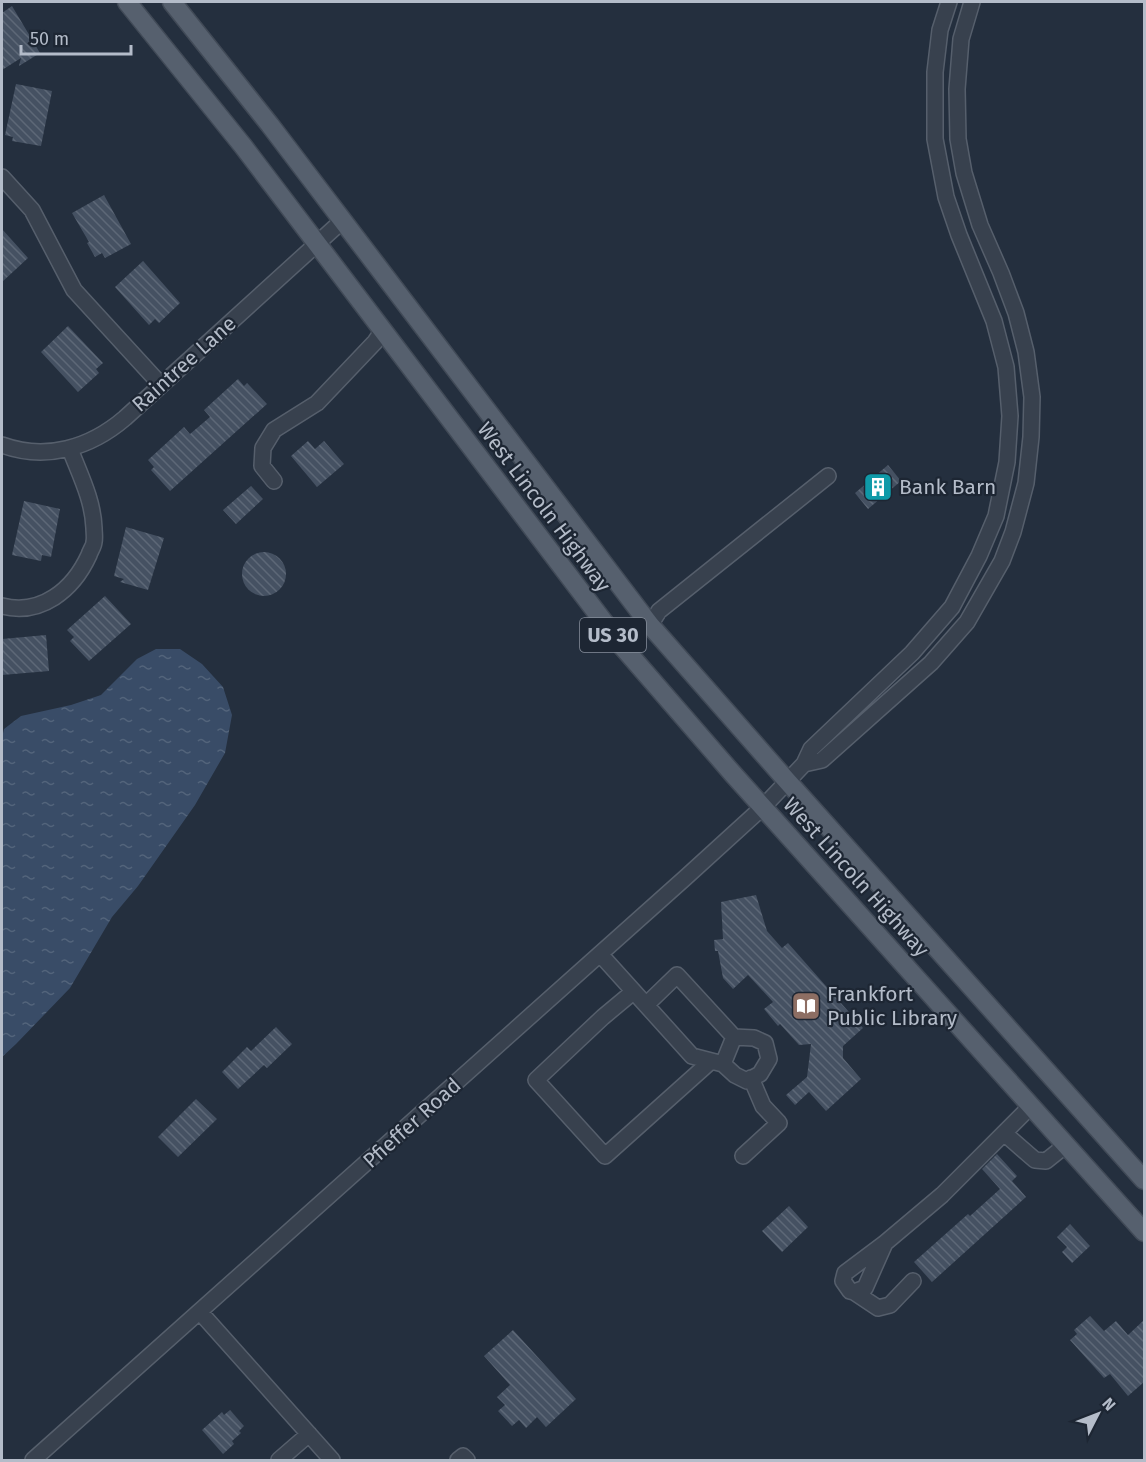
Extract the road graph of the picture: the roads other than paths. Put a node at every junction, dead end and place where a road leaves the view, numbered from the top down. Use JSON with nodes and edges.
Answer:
{"nodes":[{"id":1,"x":127,"y":2,"type":"edge"},
{"id":2,"x":172,"y":2,"type":"edge"},
{"id":3,"x":949,"y":2,"type":"edge"},
{"id":4,"x":972,"y":2,"type":"edge"},
{"id":5,"x":2,"y":177,"type":"edge"},
{"id":6,"x":342,"y":221,"type":"junction"},
{"id":7,"x":316,"y":243,"type":"junction"},
{"id":8,"x":383,"y":330,"type":"junction"},
{"id":9,"x":161,"y":385,"type":"junction"},
{"id":10,"x":2,"y":445,"type":"edge"},
{"id":11,"x":70,"y":449,"type":"junction"},
{"id":12,"x":828,"y":476,"type":"dead end"},
{"id":13,"x":274,"y":481,"type":"dead end"},
{"id":14,"x":2,"y":606,"type":"edge"},
{"id":15,"x":650,"y":625,"type":"junction"},
{"id":16,"x":804,"y":764,"type":"junction"},
{"id":17,"x":788,"y":782,"type":"junction"},
{"id":18,"x":763,"y":807,"type":"junction"},
{"id":19,"x":600,"y":954,"type":"junction"},
{"id":20,"x":633,"y":992,"type":"junction"},
{"id":21,"x":646,"y":1005,"type":"junction"},
{"id":22,"x":734,"y":1037,"type":"junction"},
{"id":23,"x":717,"y":1063,"type":"junction"},
{"id":24,"x":751,"y":1078,"type":"junction"},
{"id":25,"x":1032,"y":1106,"type":"junction"},
{"id":26,"x":1004,"y":1133,"type":"junction"},
{"id":27,"x":1066,"y":1144,"type":"junction"},
{"id":28,"x":743,"y":1156,"type":"dead end"},
{"id":29,"x":1144,"y":1180,"type":"edge"},
{"id":30,"x":1144,"y":1232,"type":"edge"},
{"id":31,"x":885,"y":1243,"type":"junction"},
{"id":32,"x":913,"y":1281,"type":"dead end"},
{"id":33,"x":854,"y":1292,"type":"junction"},
{"id":34,"x":200,"y":1312,"type":"junction"},
{"id":35,"x":309,"y":1434,"type":"junction"},
{"id":36,"x":33,"y":1461,"type":"edge"},
{"id":37,"x":279,"y":1461,"type":"edge"},
{"id":38,"x":332,"y":1461,"type":"edge"},
{"id":39,"x":458,"y":1461,"type":"edge"},
{"id":40,"x":467,"y":1461,"type":"edge"}],
"edges":[{"from":1,"to":7,"type":"main road","name":"West Lincoln Highway","number":"US 30"},
{"from":2,"to":6,"type":"main road","name":"West Lincoln Highway","number":"US 30"},
{"from":3,"to":16,"type":"street","name":"Pfieffer Road"},
{"from":4,"to":16,"type":"street"},
{"from":5,"to":9,"type":"street"},
{"from":6,"to":7,"type":"street","name":"Raintree Lane"},
{"from":6,"to":15,"type":"main road","name":"West Lincoln Highway","number":"US 30"},
{"from":7,"to":8,"type":"main road","name":"West Lincoln Highway","number":"US 30"},
{"from":7,"to":9,"type":"street","name":"Raintree Lane"},
{"from":8,"to":13,"type":"street"},
{"from":8,"to":18,"type":"main road","name":"West Lincoln Highway","number":"US 30"},
{"from":9,"to":11,"type":"street","name":"Raintree Lane"},
{"from":10,"to":11,"type":"street","name":"Raintree Lane"},
{"from":11,"to":14,"type":"street"},
{"from":12,"to":15,"type":"street"},
{"from":15,"to":17,"type":"main road","name":"West Lincoln Highway","number":"US 30"},
{"from":16,"to":17,"type":"street","name":"Pfieffer Road"},
{"from":17,"to":18,"type":"street","name":"Pfieffer Road"},
{"from":17,"to":29,"type":"main road","name":"West Lincoln Highway","number":"US 30"},
{"from":18,"to":19,"type":"street","name":"Pfieffer Road"},
{"from":18,"to":25,"type":"main road","name":"West Lincoln Highway","number":"US 30"},
{"from":19,"to":20,"type":"street"},
{"from":19,"to":34,"type":"street","name":"Pfieffer Road"},
{"from":20,"to":21,"type":"street"},
{"from":20,"to":23,"type":"street"},
{"from":21,"to":22,"type":"street"},
{"from":21,"to":23,"type":"street"},
{"from":22,"to":23,"type":"street"},
{"from":22,"to":24,"type":"street"},
{"from":23,"to":24,"type":"street"},
{"from":24,"to":28,"type":"street"},
{"from":25,"to":26,"type":"street"},
{"from":25,"to":27,"type":"main road","name":"West Lincoln Highway","number":"US 30"},
{"from":26,"to":27,"type":"street"},
{"from":26,"to":31,"type":"street"},
{"from":27,"to":30,"type":"main road","name":"West Lincoln Highway","number":"US 30"},
{"from":31,"to":33,"type":"street"},
{"from":31,"to":33,"type":"street"},
{"from":32,"to":33,"type":"street"},
{"from":34,"to":35,"type":"street"},
{"from":34,"to":36,"type":"street","name":"Pfieffer Road"},
{"from":35,"to":37,"type":"street"},
{"from":35,"to":38,"type":"street"},
{"from":39,"to":40,"type":"street"}]}
